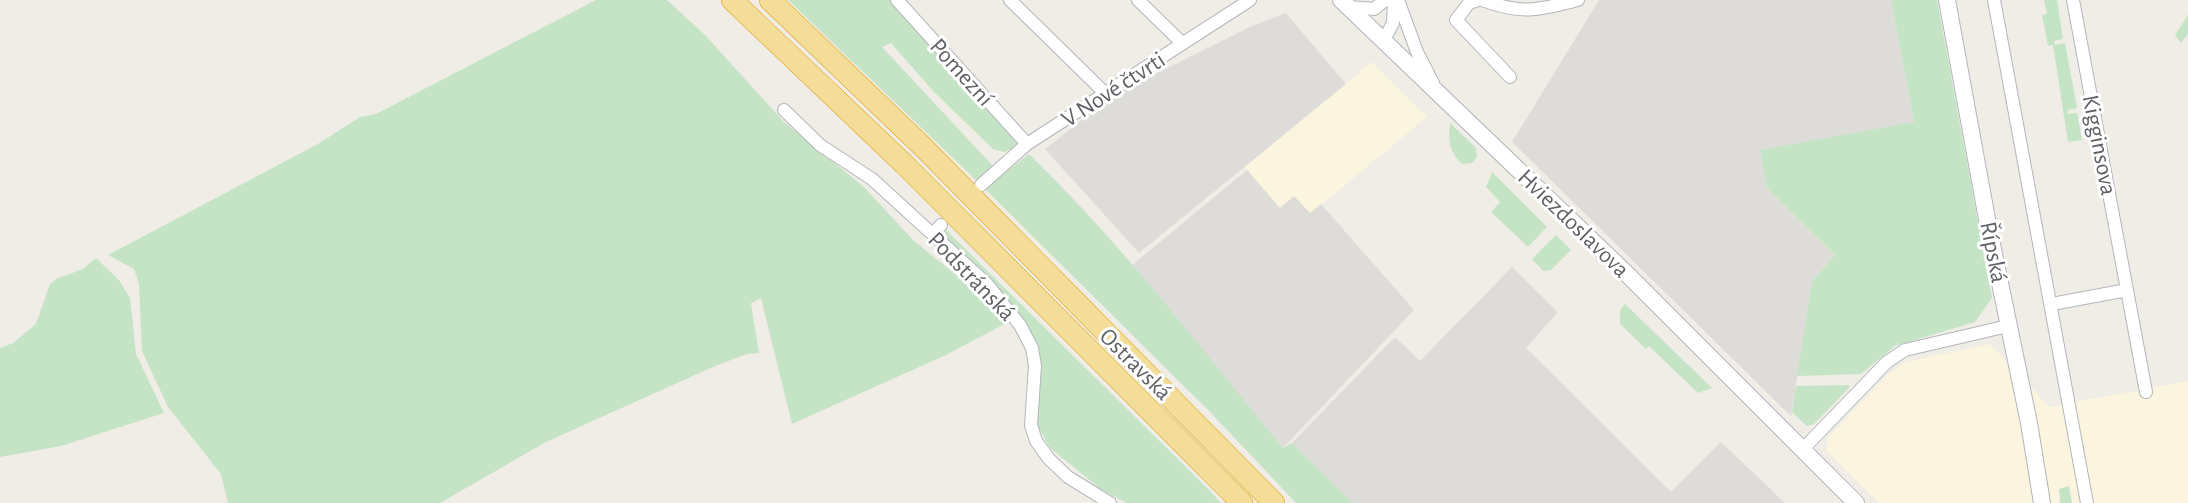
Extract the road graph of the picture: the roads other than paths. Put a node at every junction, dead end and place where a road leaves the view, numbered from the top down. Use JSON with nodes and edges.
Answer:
{"nodes":[{"id":1,"x":732,"y":0,"type":"edge"},
{"id":2,"x":770,"y":0,"type":"edge"},
{"id":3,"x":897,"y":0,"type":"edge"},
{"id":4,"x":1010,"y":0,"type":"edge"},
{"id":5,"x":1138,"y":0,"type":"edge"},
{"id":6,"x":1250,"y":0,"type":"edge"},
{"id":7,"x":1385,"y":0,"type":"edge"},
{"id":8,"x":1396,"y":0,"type":"edge"},
{"id":9,"x":1480,"y":0,"type":"edge"},
{"id":10,"x":1578,"y":0,"type":"edge"},
{"id":11,"x":1947,"y":0,"type":"edge"},
{"id":12,"x":1994,"y":0,"type":"edge"},
{"id":13,"x":2073,"y":0,"type":"edge"},
{"id":14,"x":1345,"y":4,"type":"edge"},
{"id":15,"x":1384,"y":40,"type":"junction"},
{"id":16,"x":1182,"y":43,"type":"junction"},
{"id":17,"x":1510,"y":77,"type":"dead end"},
{"id":18,"x":1106,"y":94,"type":"junction"},
{"id":19,"x":1442,"y":96,"type":"junction"},
{"id":20,"x":784,"y":110,"type":"dead end"},
{"id":21,"x":1028,"y":144,"type":"junction"},
{"id":22,"x":981,"y":185,"type":"dead end"},
{"id":23,"x":2127,"y":290,"type":"junction"},
{"id":24,"x":2052,"y":304,"type":"junction"},
{"id":25,"x":2008,"y":326,"type":"junction"},
{"id":26,"x":2146,"y":392,"type":"dead end"},
{"id":27,"x":1803,"y":449,"type":"junction"},
{"id":28,"x":1110,"y":503,"type":"edge"},
{"id":29,"x":1242,"y":503,"type":"edge"},
{"id":30,"x":1274,"y":503,"type":"edge"},
{"id":31,"x":1856,"y":503,"type":"edge"},
{"id":32,"x":2042,"y":503,"type":"edge"},
{"id":33,"x":2087,"y":503,"type":"edge"}],
"edges":[{"from":1,"to":29,"type":"highway","name":"Ostravská"},
{"from":2,"to":30,"type":"highway","name":"Ostravská"},
{"from":3,"to":21,"type":"street","name":"Pomezní"},
{"from":4,"to":18,"type":"street"},
{"from":5,"to":16,"type":"street"},
{"from":6,"to":16,"type":"street","name":"V Nové čtvrti"},
{"from":7,"to":14,"type":"street"},
{"from":8,"to":15,"type":"street"},
{"from":8,"to":19,"type":"street"},
{"from":9,"to":10,"type":"street"},
{"from":9,"to":17,"type":"street"},
{"from":11,"to":25,"type":"main road","name":"Řípská"},
{"from":12,"to":24,"type":"street","name":"Řípská"},
{"from":13,"to":23,"type":"street","name":"Kigginsova"},
{"from":14,"to":15,"type":"main road","name":"Hviezdoslavova"},
{"from":15,"to":19,"type":"main road","name":"Hviezdoslavova"},
{"from":16,"to":18,"type":"street","name":"V Nové čtvrti"},
{"from":18,"to":21,"type":"street","name":"V Nové čtvrti"},
{"from":19,"to":27,"type":"main road","name":"Hviezdoslavova"},
{"from":20,"to":28,"type":"street","name":"Podstránská"},
{"from":21,"to":22,"type":"street","name":"V Nové čtvrti"},
{"from":23,"to":24,"type":"street"},
{"from":23,"to":26,"type":"street","name":"Kigginsova"},
{"from":24,"to":33,"type":"street","name":"Řípská"},
{"from":25,"to":27,"type":"street"},
{"from":25,"to":32,"type":"main road","name":"Řípská"},
{"from":27,"to":31,"type":"main road","name":"Hviezdoslavova"}]}
